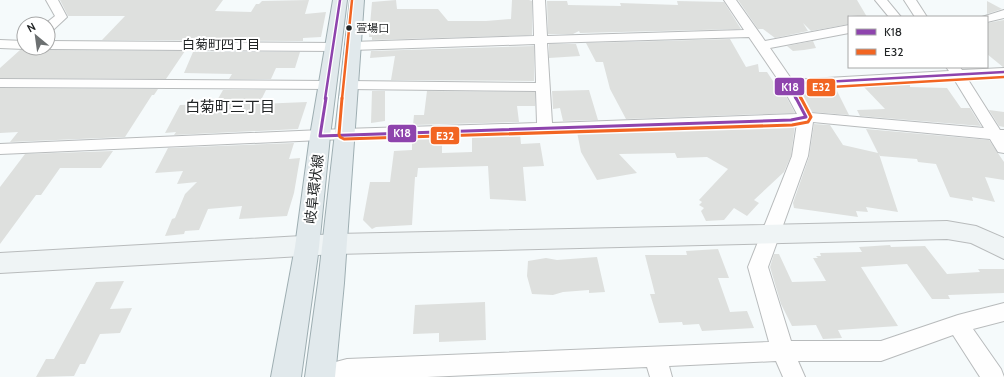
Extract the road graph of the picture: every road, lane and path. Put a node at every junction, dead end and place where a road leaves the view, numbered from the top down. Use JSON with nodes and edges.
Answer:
{"nodes":[{"id":1,"x":52,"y":0,"type":"edge"},
{"id":2,"x":340,"y":0,"type":"edge"},
{"id":3,"x":357,"y":0,"type":"edge"},
{"id":4,"x":539,"y":0,"type":"edge"},
{"id":5,"x":730,"y":0,"type":"edge"},
{"id":6,"x":881,"y":0,"type":"edge"},
{"id":7,"x":910,"y":0,"type":"edge"},
{"id":8,"x":1004,"y":14,"type":"edge"},
{"id":9,"x":894,"y":16,"type":"edge"},
{"id":10,"x":916,"y":16,"type":"edge"},
{"id":11,"x":988,"y":18,"type":"edge"},
{"id":12,"x":56,"y":21,"type":"edge"},
{"id":13,"x":848,"y":28,"type":"edge"},
{"id":14,"x":752,"y":33,"type":"junction"},
{"id":15,"x":540,"y":40,"type":"junction"},
{"id":16,"x":0,"y":44,"type":"edge"},
{"id":17,"x":16,"y":45,"type":"edge"},
{"id":18,"x":56,"y":45,"type":"edge"},
{"id":19,"x":352,"y":46,"type":"junction"},
{"id":20,"x":761,"y":46,"type":"junction"},
{"id":21,"x":334,"y":47,"type":"junction"},
{"id":22,"x":948,"y":71,"type":"edge"},
{"id":23,"x":1004,"y":72,"type":"edge"},
{"id":24,"x":0,"y":83,"type":"edge"},
{"id":25,"x":788,"y":84,"type":"junction"},
{"id":26,"x":328,"y":85,"type":"junction"},
{"id":27,"x":350,"y":85,"type":"junction"},
{"id":28,"x":544,"y":87,"type":"junction"},
{"id":29,"x":806,"y":117,"type":"junction"},
{"id":30,"x":546,"y":128,"type":"junction"},
{"id":31,"x":344,"y":134,"type":"junction"},
{"id":32,"x":994,"y":134,"type":"edge"},
{"id":33,"x":320,"y":136,"type":"junction"},
{"id":34,"x":0,"y":148,"type":"edge"},
{"id":35,"x":1004,"y":148,"type":"edge"},
{"id":36,"x":770,"y":234,"type":"junction"},
{"id":37,"x":336,"y":244,"type":"junction"},
{"id":38,"x":307,"y":247,"type":"junction"},
{"id":39,"x":1004,"y":249,"type":"edge"},
{"id":40,"x":0,"y":263,"type":"edge"},
{"id":41,"x":1004,"y":312,"type":"edge"},
{"id":42,"x":958,"y":324,"type":"junction"},
{"id":43,"x":783,"y":351,"type":"junction"},
{"id":44,"x":658,"y":367,"type":"edge"},
{"id":45,"x":509,"y":370,"type":"edge"},
{"id":46,"x":286,"y":377,"type":"edge"},
{"id":47,"x":320,"y":377,"type":"edge"},
{"id":48,"x":794,"y":377,"type":"edge"},
{"id":49,"x":993,"y":377,"type":"edge"}],
"edges":[{"from":1,"to":12,"type":"street"},
{"from":2,"to":21,"type":"main road","name":"岐阜環状線"},
{"from":3,"to":19,"type":"main road","name":"岐阜環状線"},
{"from":4,"to":15,"type":"street"},
{"from":5,"to":14,"type":"street"},
{"from":6,"to":9,"type":"street"},
{"from":7,"to":10,"type":"street"},
{"from":8,"to":11,"type":"street"},
{"from":13,"to":20,"type":"street"},
{"from":14,"to":15,"type":"street"},
{"from":14,"to":20,"type":"street"},
{"from":15,"to":19,"type":"street"},
{"from":15,"to":28,"type":"street"},
{"from":16,"to":17,"type":"street"},
{"from":18,"to":21,"type":"street"},
{"from":19,"to":27,"type":"main road","name":"岐阜環状線"},
{"from":20,"to":25,"type":"street"},
{"from":21,"to":26,"type":"main road","name":"岐阜環状線"},
{"from":22,"to":23,"type":"street"},
{"from":22,"to":25,"type":"street"},
{"from":22,"to":32,"type":"street"},
{"from":24,"to":26,"type":"street"},
{"from":25,"to":29,"type":"street"},
{"from":26,"to":33,"type":"main road","name":"岐阜環状線"},
{"from":27,"to":28,"type":"street"},
{"from":27,"to":31,"type":"main road","name":"岐阜環状線"},
{"from":28,"to":30,"type":"street"},
{"from":29,"to":30,"type":"street"},
{"from":29,"to":32,"type":"street"},
{"from":29,"to":36,"type":"street"},
{"from":30,"to":31,"type":"street"},
{"from":31,"to":33,"type":"street"},
{"from":31,"to":37,"type":"main road","name":"岐阜環状線"},
{"from":32,"to":35,"type":"street"},
{"from":33,"to":34,"type":"street"},
{"from":33,"to":38,"type":"main road","name":"岐阜環状線"},
{"from":36,"to":37,"type":"street"},
{"from":36,"to":39,"type":"street"},
{"from":36,"to":43,"type":"street"},
{"from":37,"to":38,"type":"street"},
{"from":37,"to":47,"type":"main road","name":"岐阜環状線"},
{"from":38,"to":40,"type":"street"},
{"from":38,"to":46,"type":"main road","name":"岐阜環状線"},
{"from":41,"to":42,"type":"street"},
{"from":42,"to":43,"type":"street"},
{"from":42,"to":49,"type":"street"},
{"from":43,"to":44,"type":"street"},
{"from":43,"to":48,"type":"street"},
{"from":44,"to":45,"type":"street"},
{"from":45,"to":47,"type":"street"}]}
